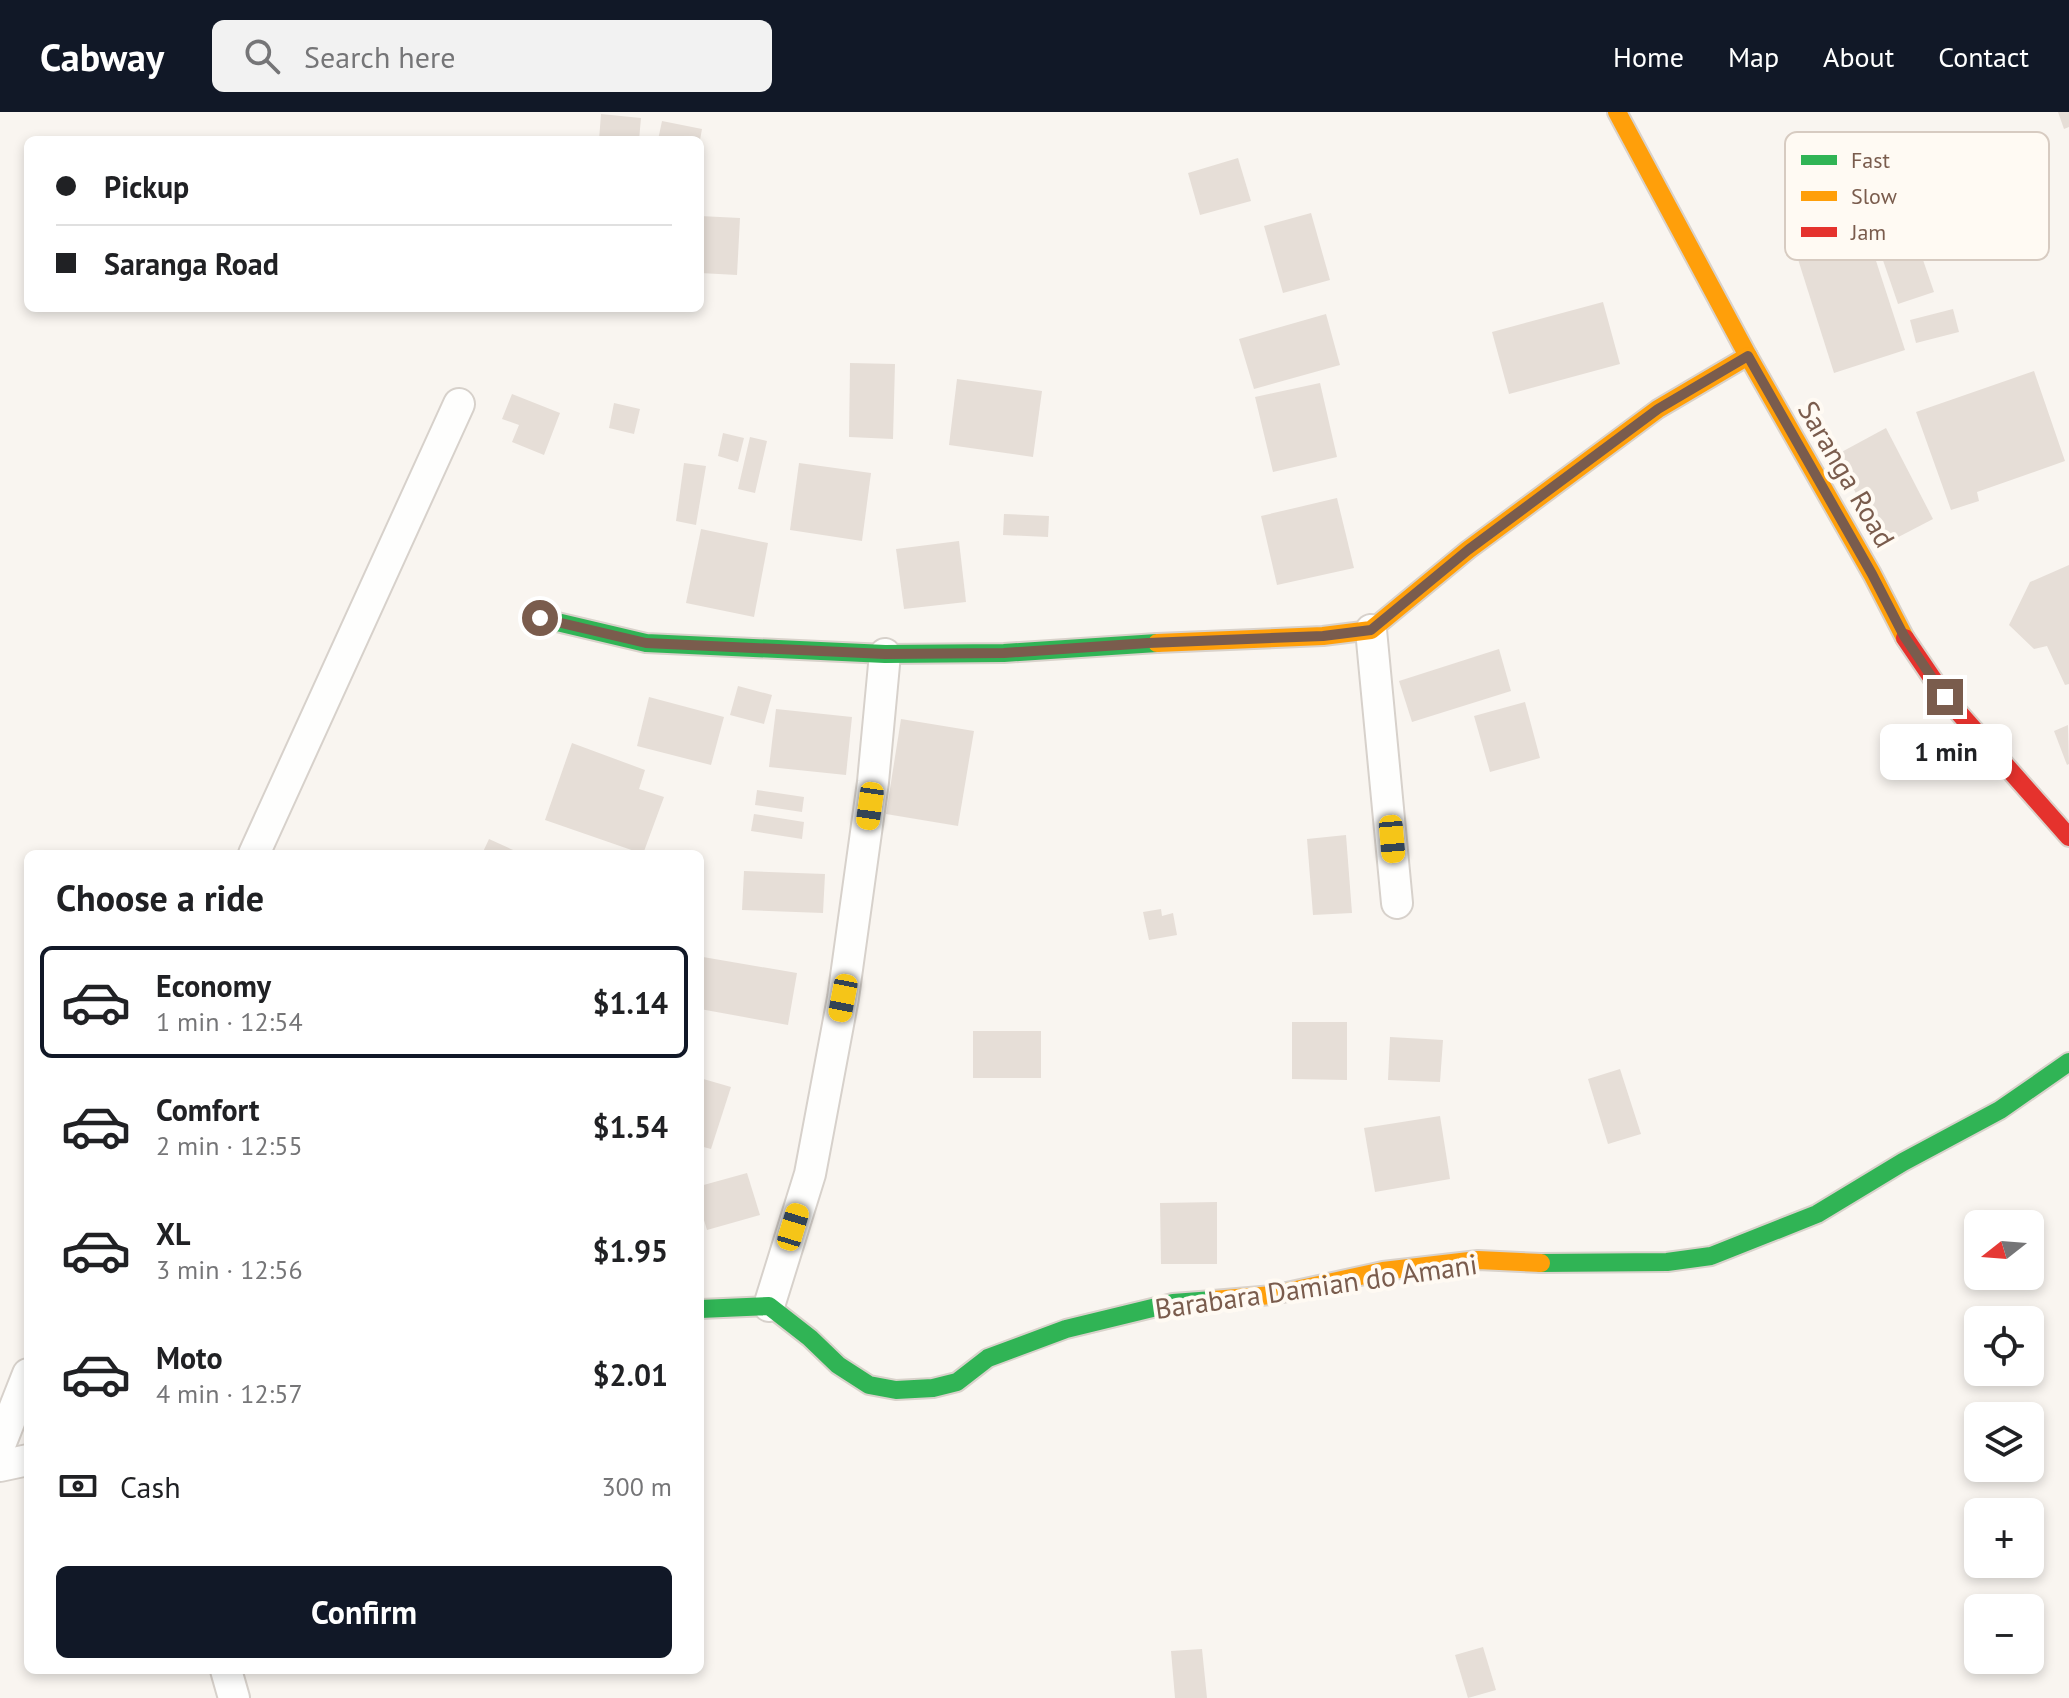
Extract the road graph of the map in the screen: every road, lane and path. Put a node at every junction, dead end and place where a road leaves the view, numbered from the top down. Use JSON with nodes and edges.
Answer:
{"nodes":[{"id":1,"x":1617,"y":112,"type":"edge"},
{"id":2,"x":1748,"y":356,"type":"junction"},
{"id":3,"x":459,"y":404,"type":"dead end"},
{"id":4,"x":540,"y":618,"type":"dead end"},
{"id":5,"x":1371,"y":630,"type":"junction"},
{"id":6,"x":885,"y":654,"type":"junction"},
{"id":7,"x":2069,"y":837,"type":"edge"},
{"id":8,"x":256,"y":850,"type":"edge"},
{"id":9,"x":1397,"y":903,"type":"dead end"},
{"id":10,"x":2069,"y":1062,"type":"edge"},
{"id":11,"x":769,"y":1306,"type":"junction"},
{"id":12,"x":704,"y":1309,"type":"edge"},
{"id":13,"x":24,"y":1384,"type":"edge"},
{"id":14,"x":0,"y":1445,"type":"edge"},
{"id":15,"x":24,"y":1461,"type":"edge"},
{"id":16,"x":0,"y":1466,"type":"edge"},
{"id":17,"x":227,"y":1674,"type":"edge"},
{"id":18,"x":234,"y":1698,"type":"edge"}],
"edges":[{"from":1,"to":2,"type":"street","name":"Saranga Road"},
{"from":2,"to":5,"type":"street"},
{"from":2,"to":7,"type":"street","name":"Saranga Road"},
{"from":3,"to":8,"type":"street"},
{"from":4,"to":6,"type":"street"},
{"from":5,"to":6,"type":"street"},
{"from":5,"to":9,"type":"street"},
{"from":6,"to":11,"type":"street"},
{"from":10,"to":11,"type":"street","name":"Barabara Damian do Amani"},
{"from":11,"to":12,"type":"street"},
{"from":13,"to":14,"type":"street"},
{"from":15,"to":16,"type":"street"},
{"from":17,"to":18,"type":"street"}]}
